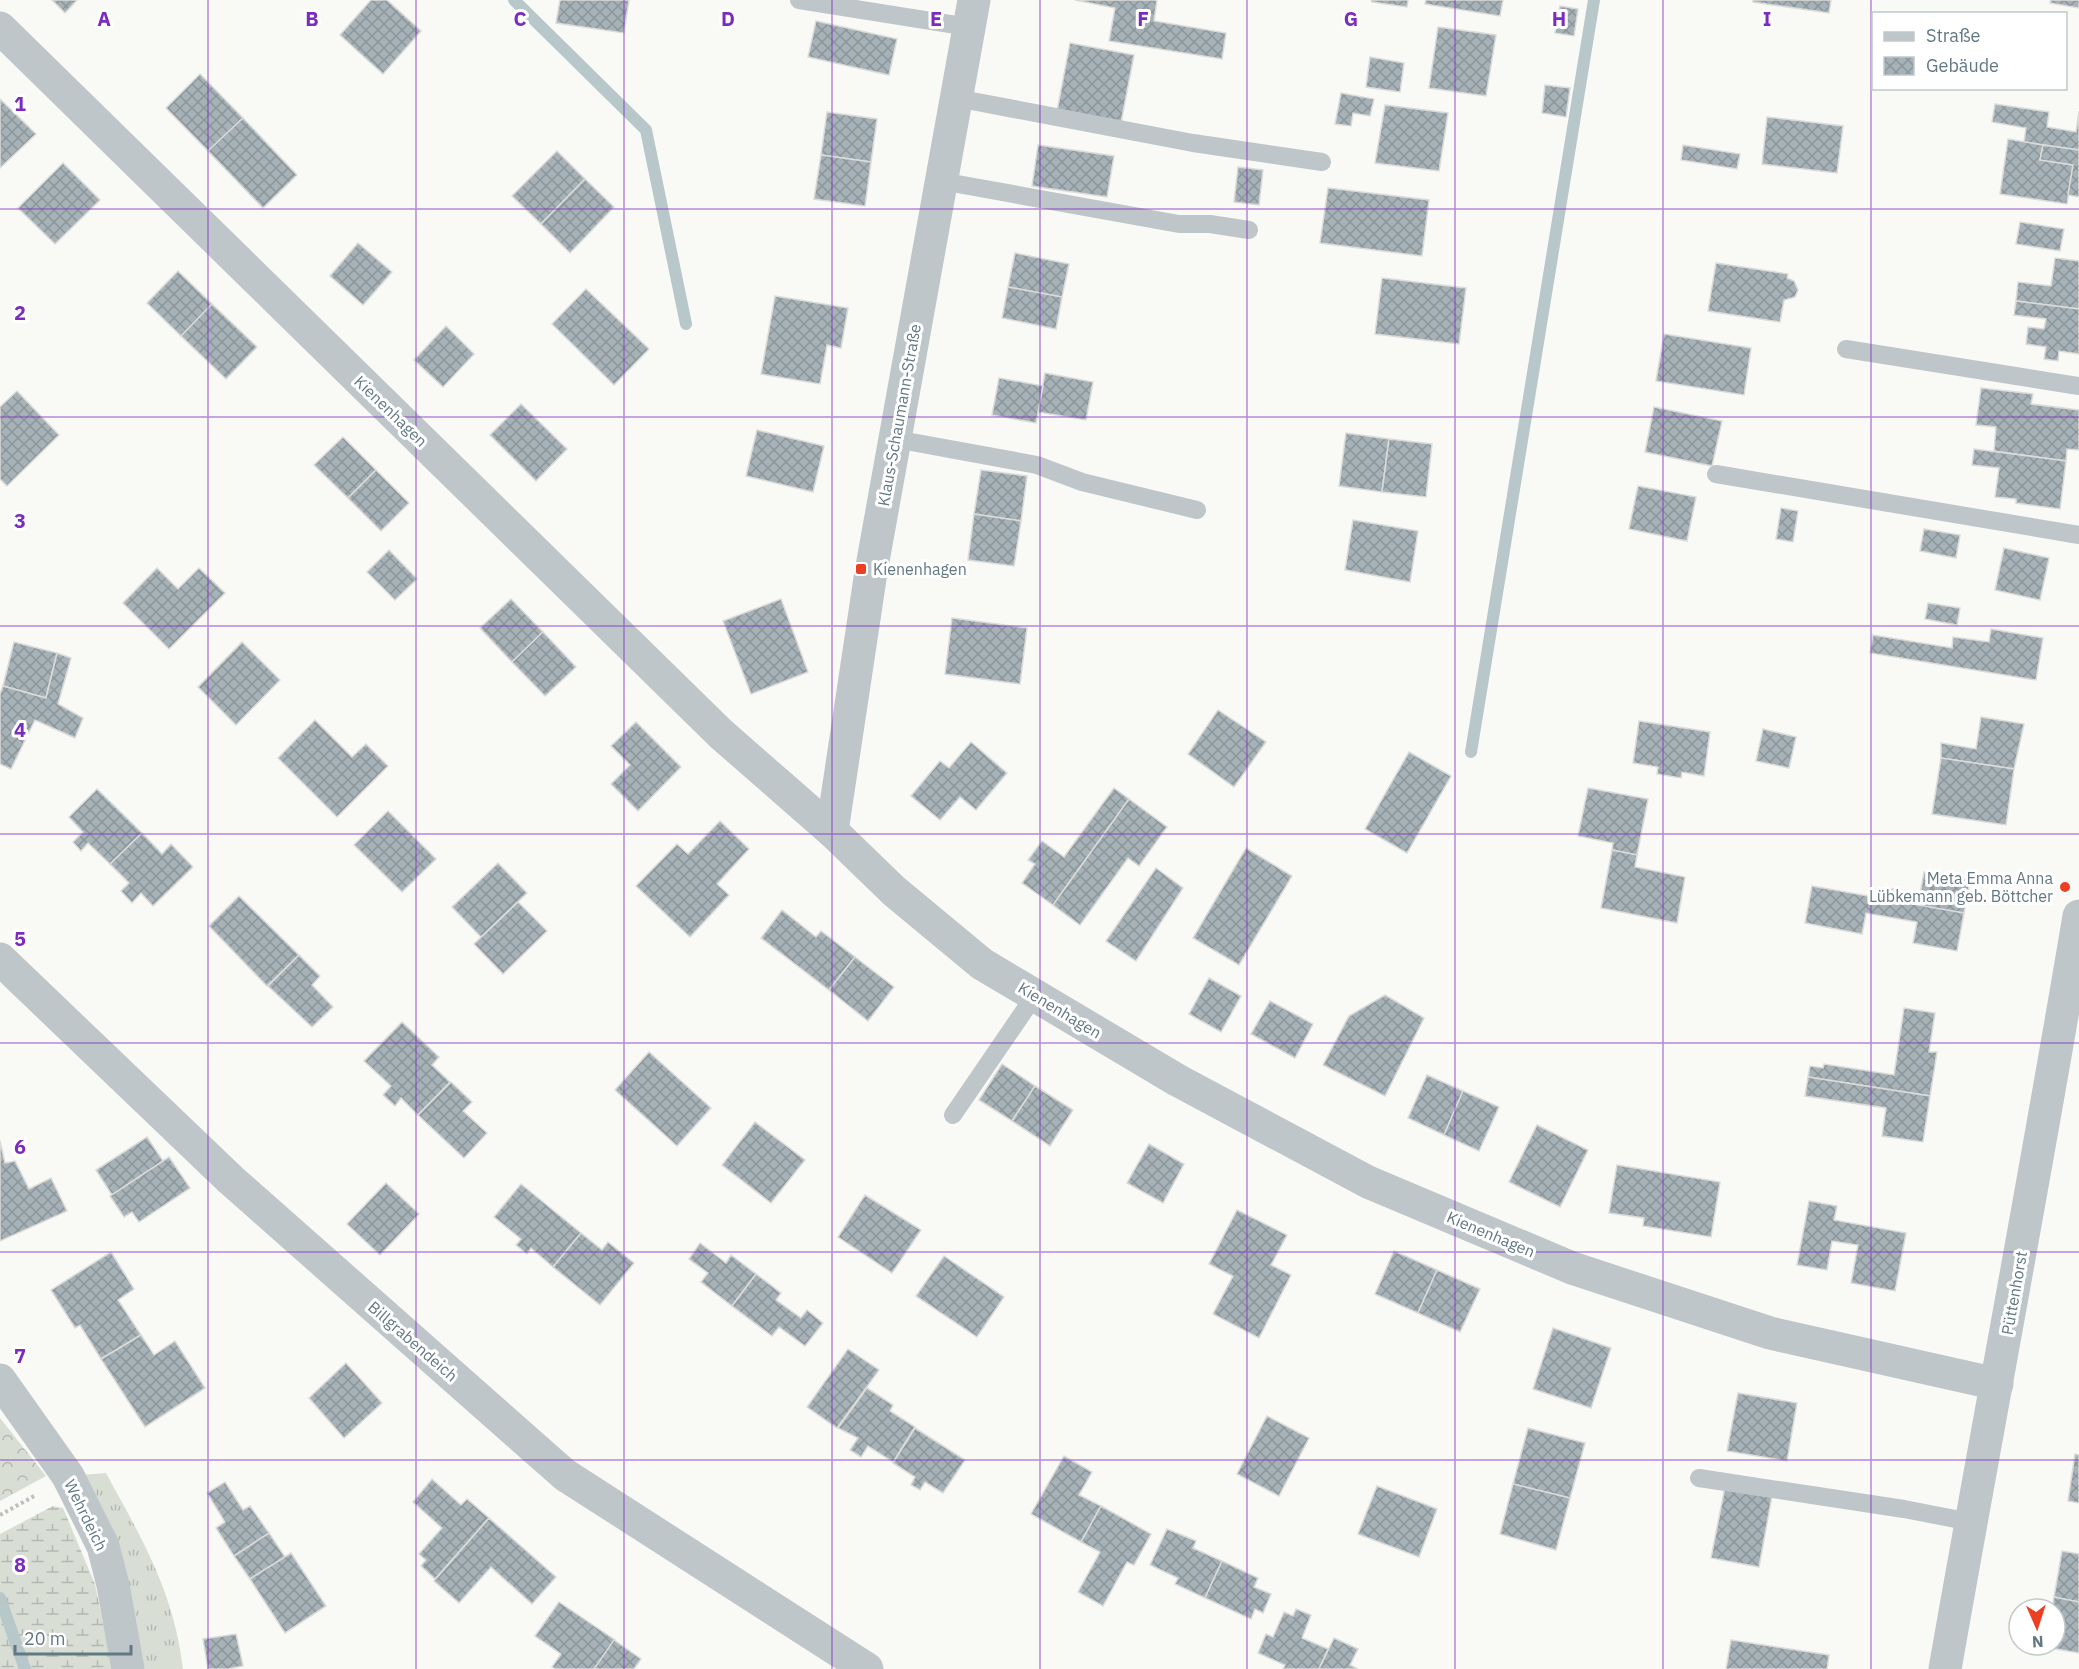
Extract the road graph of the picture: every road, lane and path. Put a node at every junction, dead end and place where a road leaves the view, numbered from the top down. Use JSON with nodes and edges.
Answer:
{"nodes":[{"id":1,"x":800,"y":0,"type":"edge"},
{"id":2,"x":971,"y":14,"type":"edge"},
{"id":3,"x":0,"y":28,"type":"edge"},
{"id":4,"x":956,"y":98,"type":"junction"},
{"id":5,"x":1322,"y":162,"type":"dead end"},
{"id":6,"x":941,"y":182,"type":"junction"},
{"id":7,"x":1249,"y":230,"type":"dead end"},
{"id":8,"x":1846,"y":349,"type":"dead end"},
{"id":9,"x":2079,"y":386,"type":"edge"},
{"id":10,"x":895,"y":439,"type":"junction"},
{"id":11,"x":1716,"y":474,"type":"dead end"},
{"id":12,"x":1197,"y":510,"type":"dead end"},
{"id":13,"x":2079,"y":535,"type":"edge"},
{"id":14,"x":832,"y":831,"type":"junction"},
{"id":15,"x":2079,"y":916,"type":"edge"},
{"id":16,"x":0,"y":959,"type":"edge"},
{"id":17,"x":1035,"y":995,"type":"junction"},
{"id":18,"x":953,"y":1115,"type":"dead end"},
{"id":19,"x":0,"y":1380,"type":"edge"},
{"id":20,"x":1997,"y":1384,"type":"junction"},
{"id":21,"x":1699,"y":1478,"type":"dead end"},
{"id":22,"x":1971,"y":1522,"type":"junction"},
{"id":23,"x":128,"y":1669,"type":"edge"},
{"id":24,"x":867,"y":1669,"type":"edge"},
{"id":25,"x":1945,"y":1669,"type":"edge"}],
"edges":[{"from":1,"to":2,"type":"lane"},
{"from":2,"to":4,"type":"street","name":"Klaus-Schaumann-Straße"},
{"from":3,"to":14,"type":"street","name":"Kienenhagen"},
{"from":4,"to":5,"type":"lane"},
{"from":4,"to":6,"type":"street","name":"Klaus-Schaumann-Straße"},
{"from":6,"to":7,"type":"lane"},
{"from":6,"to":10,"type":"street","name":"Klaus-Schaumann-Straße"},
{"from":8,"to":9,"type":"lane"},
{"from":10,"to":12,"type":"lane"},
{"from":10,"to":14,"type":"street","name":"Klaus-Schaumann-Straße"},
{"from":11,"to":13,"type":"lane"},
{"from":14,"to":17,"type":"street","name":"Kienenhagen"},
{"from":15,"to":20,"type":"street","name":"Püttenhorst"},
{"from":16,"to":24,"type":"street","name":"Billgrabendeich"},
{"from":17,"to":18,"type":"lane"},
{"from":17,"to":20,"type":"street","name":"Kienenhagen"},
{"from":19,"to":23,"type":"street","name":"Wehrdeich"},
{"from":20,"to":22,"type":"street","name":"Püttenhorst"},
{"from":21,"to":22,"type":"lane"},
{"from":22,"to":25,"type":"street","name":"Püttenhorst"}]}
